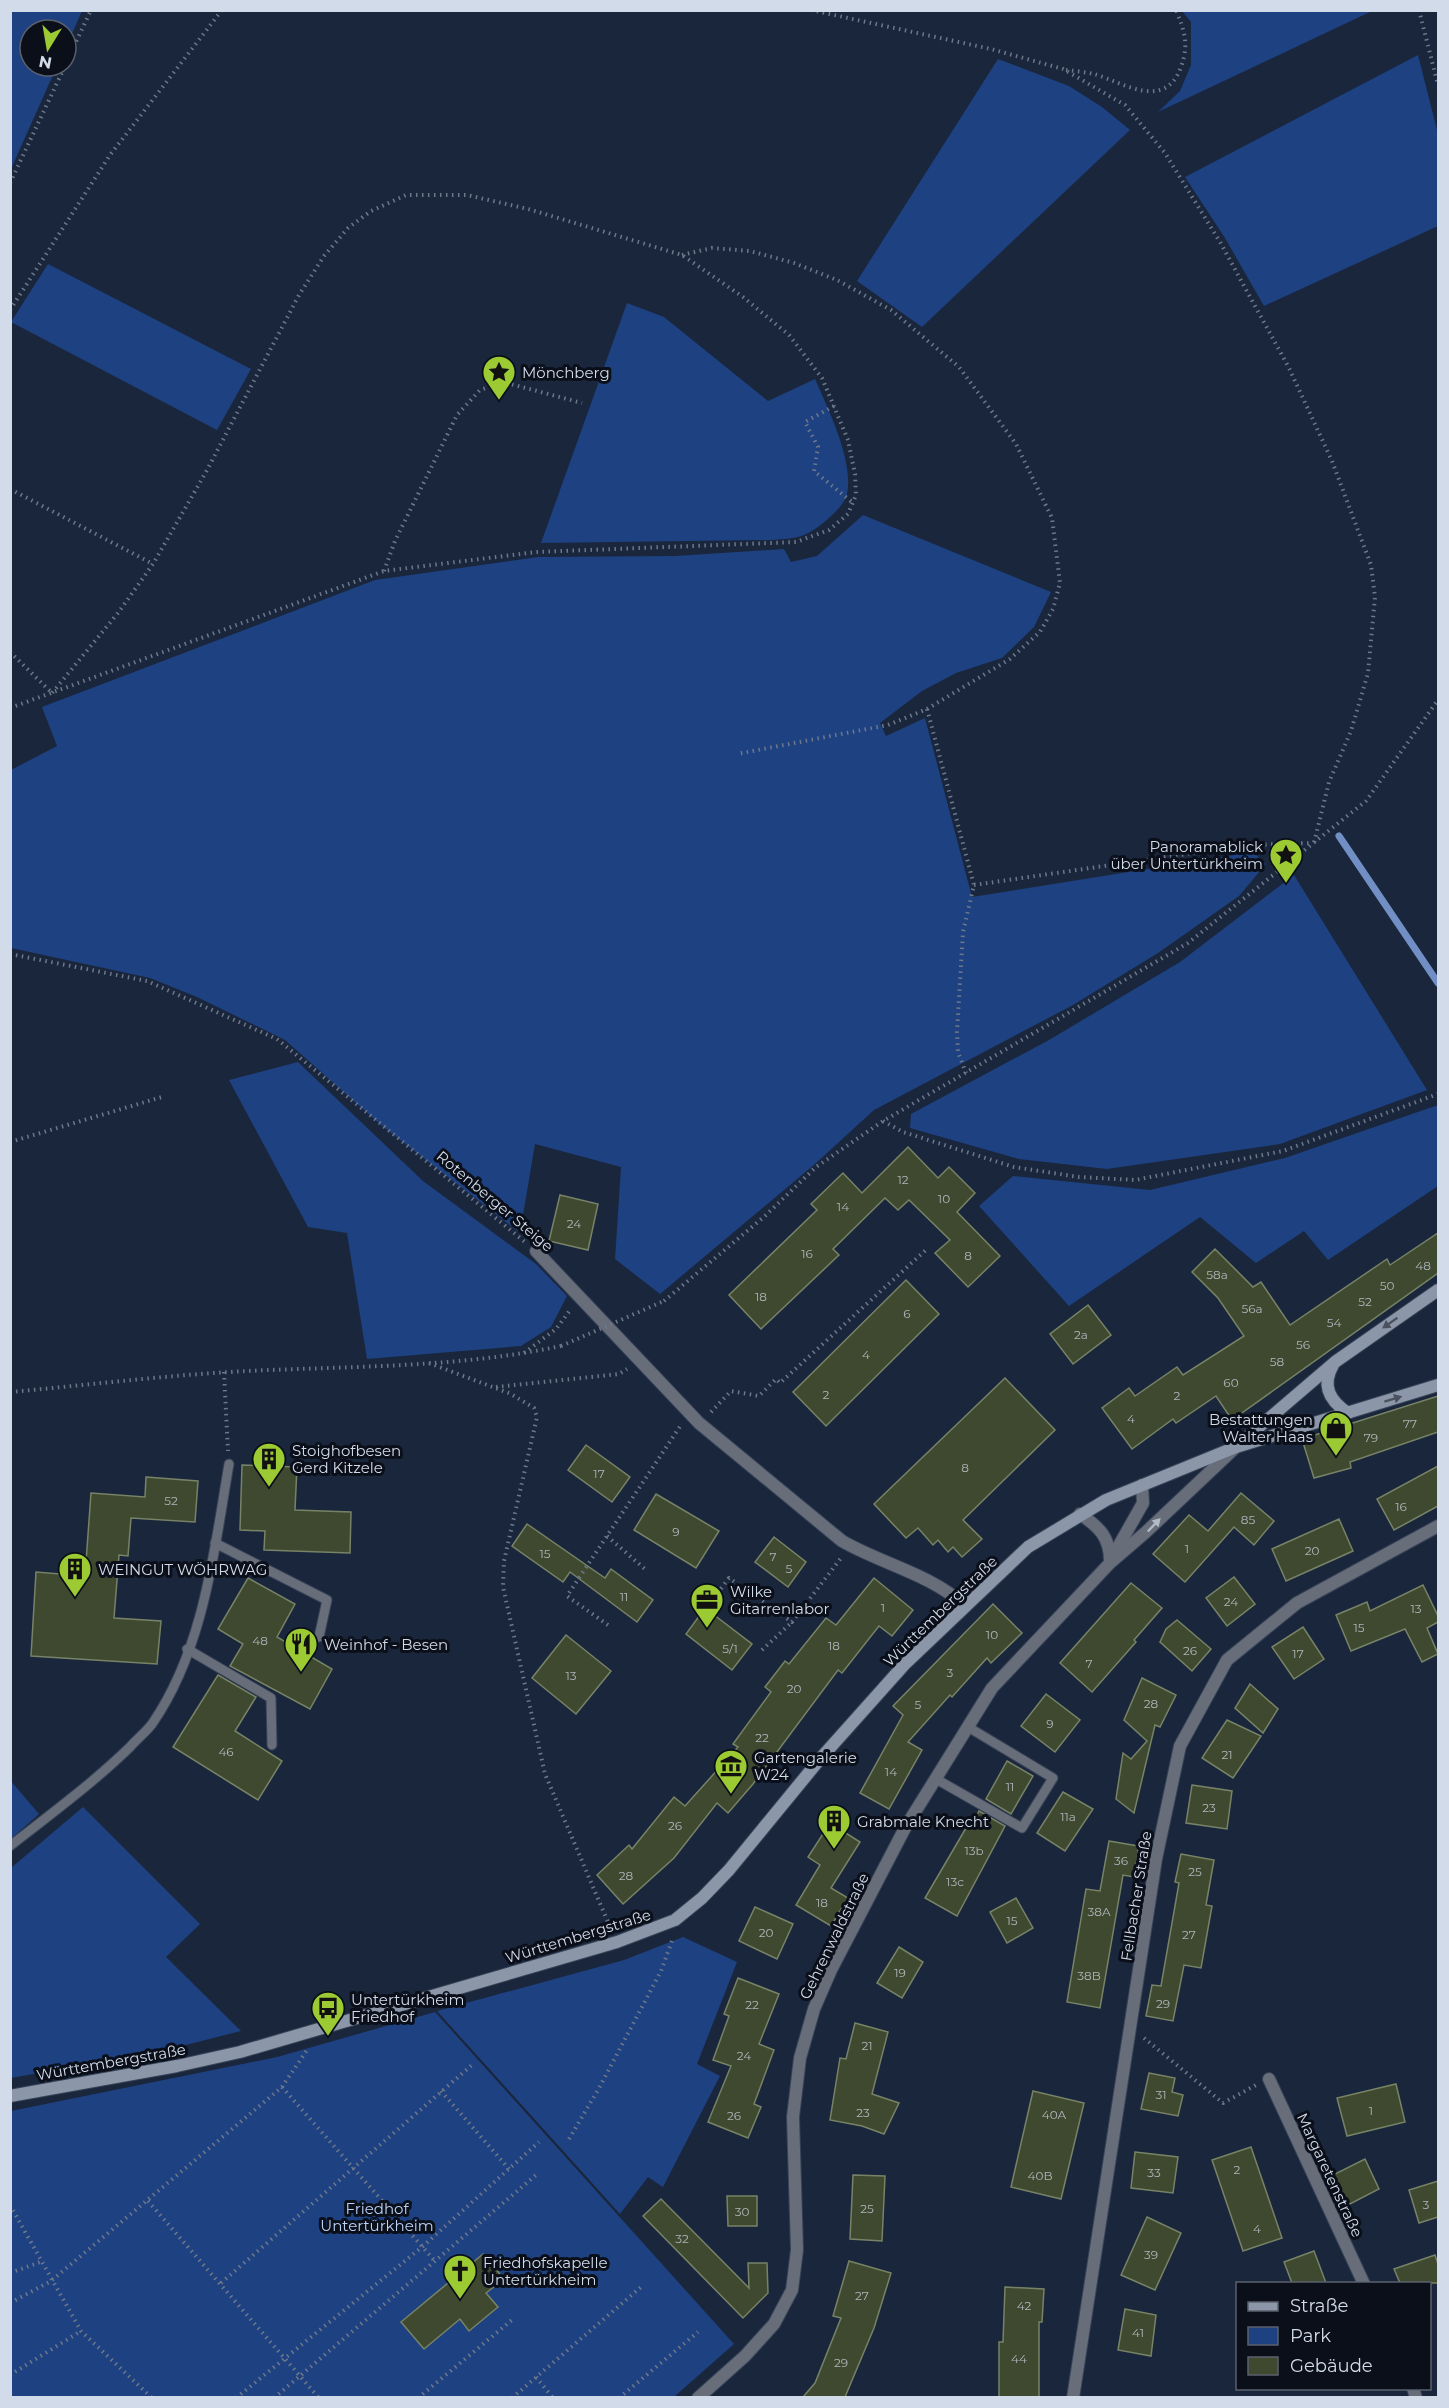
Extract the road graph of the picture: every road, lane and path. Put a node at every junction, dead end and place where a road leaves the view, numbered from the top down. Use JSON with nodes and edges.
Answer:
{"nodes":[{"id":1,"x":91,"y":10,"type":"edge"},
{"id":2,"x":222,"y":10,"type":"edge"},
{"id":3,"x":811,"y":10,"type":"edge"},
{"id":4,"x":1176,"y":10,"type":"edge"},
{"id":5,"x":1419,"y":10,"type":"edge"},
{"id":6,"x":78,"y":37,"type":"edge"},
{"id":7,"x":1063,"y":69,"type":"junction"},
{"id":8,"x":59,"y":78,"type":"edge"},
{"id":9,"x":1438,"y":85,"type":"edge"},
{"id":10,"x":10,"y":183,"type":"edge"},
{"id":11,"x":682,"y":255,"type":"junction"},
{"id":12,"x":10,"y":310,"type":"edge"},
{"id":13,"x":582,"y":403,"type":"dead end"},
{"id":14,"x":834,"y":406,"type":"junction"},
{"id":15,"x":10,"y":489,"type":"edge"},
{"id":16,"x":853,"y":503,"type":"junction"},
{"id":17,"x":153,"y":564,"type":"junction"},
{"id":18,"x":384,"y":571,"type":"junction"},
{"id":19,"x":10,"y":652,"type":"edge"},
{"id":20,"x":52,"y":693,"type":"junction"},
{"id":21,"x":1438,"y":700,"type":"edge"},
{"id":22,"x":10,"y":708,"type":"edge"},
{"id":23,"x":927,"y":709,"type":"junction"},
{"id":24,"x":737,"y":754,"type":"dead end"},
{"id":25,"x":1314,"y":843,"type":"junction"},
{"id":26,"x":974,"y":885,"type":"junction"},
{"id":27,"x":10,"y":954,"type":"edge"},
{"id":28,"x":966,"y":1073,"type":"junction"},
{"id":29,"x":1438,"y":1094,"type":"edge"},
{"id":30,"x":162,"y":1097,"type":"dead end"},
{"id":31,"x":883,"y":1121,"type":"junction"},
{"id":32,"x":10,"y":1142,"type":"edge"},
{"id":33,"x":928,"y":1248,"type":"dead end"},
{"id":34,"x":536,"y":1251,"type":"joint"},
{"id":35,"x":1438,"y":1290,"type":"edge"},
{"id":36,"x":575,"y":1291,"type":"junction"},
{"id":37,"x":522,"y":1354,"type":"junction"},
{"id":38,"x":1335,"y":1362,"type":"junction"},
{"id":39,"x":429,"y":1363,"type":"junction"},
{"id":40,"x":224,"y":1372,"type":"junction"},
{"id":41,"x":619,"y":1374,"type":"dead end"},
{"id":42,"x":1438,"y":1385,"type":"edge"},
{"id":43,"x":494,"y":1387,"type":"junction"},
{"id":44,"x":10,"y":1392,"type":"edge"},
{"id":45,"x":690,"y":1412,"type":"junction"},
{"id":46,"x":1348,"y":1413,"type":"junction"},
{"id":47,"x":699,"y":1423,"type":"junction"},
{"id":48,"x":1236,"y":1447,"type":"junction"},
{"id":49,"x":229,"y":1464,"type":"joint"},
{"id":50,"x":1142,"y":1485,"type":"junction"},
{"id":51,"x":1080,"y":1514,"type":"junction"},
{"id":52,"x":1438,"y":1526,"type":"edge"},
{"id":53,"x":607,"y":1536,"type":"junction"},
{"id":54,"x":215,"y":1543,"type":"junction"},
{"id":55,"x":850,"y":1545,"type":"junction"},
{"id":56,"x":1110,"y":1563,"type":"junction"},
{"id":57,"x":646,"y":1570,"type":"dead end"},
{"id":58,"x":710,"y":1603,"type":"dead end"},
{"id":59,"x":964,"y":1605,"type":"junction"},
{"id":60,"x":792,"y":1622,"type":"junction"},
{"id":61,"x":608,"y":1625,"type":"dead end"},
{"id":62,"x":319,"y":1637,"type":"dead end"},
{"id":63,"x":188,"y":1649,"type":"junction"},
{"id":64,"x":762,"y":1650,"type":"dead end"},
{"id":65,"x":968,"y":1728,"type":"junction"},
{"id":66,"x":272,"y":1745,"type":"dead end"},
{"id":67,"x":936,"y":1779,"type":"junction"},
{"id":68,"x":10,"y":1846,"type":"edge"},
{"id":69,"x":675,"y":1920,"type":"junction"},
{"id":70,"x":617,"y":1942,"type":"junction"},
{"id":71,"x":315,"y":2030,"type":"junction"},
{"id":72,"x":1146,"y":2039,"type":"dead end"},
{"id":73,"x":472,"y":2065,"type":"dead end"},
{"id":74,"x":1269,"y":2079,"type":"joint"},
{"id":75,"x":282,"y":2087,"type":"junction"},
{"id":76,"x":441,"y":2091,"type":"junction"},
{"id":77,"x":10,"y":2096,"type":"edge"},
{"id":78,"x":569,"y":2139,"type":"dead end"},
{"id":79,"x":539,"y":2142,"type":"dead end"},
{"id":80,"x":352,"y":2168,"type":"junction"},
{"id":81,"x":509,"y":2169,"type":"junction"},
{"id":82,"x":536,"y":2175,"type":"dead end"},
{"id":83,"x":148,"y":2200,"type":"junction"},
{"id":84,"x":10,"y":2205,"type":"edge"},
{"id":85,"x":13,"y":2216,"type":"edge"},
{"id":86,"x":422,"y":2247,"type":"junction"},
{"id":87,"x":434,"y":2260,"type":"junction"},
{"id":88,"x":43,"y":2261,"type":"junction"},
{"id":89,"x":10,"y":2273,"type":"edge"},
{"id":90,"x":51,"y":2281,"type":"junction"},
{"id":91,"x":1364,"y":2282,"type":"edge"},
{"id":92,"x":221,"y":2283,"type":"junction"},
{"id":93,"x":641,"y":2287,"type":"dead end"},
{"id":94,"x":10,"y":2303,"type":"edge"},
{"id":95,"x":512,"y":2320,"type":"dead end"},
{"id":96,"x":81,"y":2331,"type":"junction"},
{"id":97,"x":698,"y":2332,"type":"dead end"},
{"id":98,"x":283,"y":2358,"type":"junction"},
{"id":99,"x":10,"y":2375,"type":"edge"},
{"id":100,"x":299,"y":2376,"type":"junction"},
{"id":101,"x":536,"y":2377,"type":"junction"},
{"id":102,"x":10,"y":2393,"type":"edge"},
{"id":103,"x":13,"y":2397,"type":"edge"},
{"id":104,"x":152,"y":2397,"type":"edge"},
{"id":105,"x":236,"y":2397,"type":"edge"},
{"id":106,"x":274,"y":2397,"type":"edge"},
{"id":107,"x":319,"y":2397,"type":"edge"},
{"id":108,"x":418,"y":2397,"type":"edge"},
{"id":109,"x":512,"y":2397,"type":"edge"},
{"id":110,"x":553,"y":2397,"type":"edge"},
{"id":111,"x":619,"y":2397,"type":"edge"},
{"id":112,"x":699,"y":2397,"type":"edge"},
{"id":113,"x":1073,"y":2397,"type":"edge"}],
"edges":[{"from":1,"to":6,"type":"path"},
{"from":2,"to":12,"type":"path"},
{"from":3,"to":7,"type":"path"},
{"from":4,"to":7,"type":"path"},
{"from":5,"to":9,"type":"path"},
{"from":7,"to":25,"type":"path"},
{"from":8,"to":10,"type":"path"},
{"from":11,"to":14,"type":"path"},
{"from":11,"to":17,"type":"path"},
{"from":11,"to":23,"type":"path"},
{"from":13,"to":18,"type":"path"},
{"from":14,"to":16,"type":"path"},
{"from":14,"to":16,"type":"path"},
{"from":15,"to":17,"type":"path"},
{"from":16,"to":18,"type":"path"},
{"from":17,"to":20,"type":"path"},
{"from":18,"to":20,"type":"path"},
{"from":19,"to":20,"type":"path"},
{"from":20,"to":22,"type":"path"},
{"from":21,"to":25,"type":"path"},
{"from":23,"to":24,"type":"path"},
{"from":23,"to":26,"type":"path"},
{"from":25,"to":26,"type":"path"},
{"from":25,"to":28,"type":"path"},
{"from":26,"to":28,"type":"path"},
{"from":27,"to":34,"type":"path","name":"Rotenberger Steige"},
{"from":28,"to":31,"type":"path"},
{"from":29,"to":31,"type":"path"},
{"from":30,"to":32,"type":"path"},
{"from":31,"to":37,"type":"path","bridge":true},
{"from":33,"to":47,"type":"path"},
{"from":34,"to":36,"type":"street","name":"Rotenberger Steige"},
{"from":35,"to":38,"type":"street","one_way":true},
{"from":36,"to":37,"type":"path"},
{"from":36,"to":45,"type":"street","name":"Rotenberger Steige"},
{"from":37,"to":39,"type":"path"},
{"from":38,"to":46,"type":"street"},
{"from":38,"to":48,"type":"street"},
{"from":39,"to":40,"type":"path"},
{"from":39,"to":43,"type":"path"},
{"from":40,"to":44,"type":"path"},
{"from":40,"to":49,"type":"path"},
{"from":41,"to":43,"type":"path"},
{"from":46,"to":42,"type":"street","one_way":true},
{"from":43,"to":70,"type":"path"},
{"from":45,"to":47,"type":"street","name":"Rotenberger Steige"},
{"from":45,"to":53,"type":"path"},
{"from":46,"to":48,"type":"street"},
{"from":47,"to":55,"type":"street","name":"Rotenberger Steige"},
{"from":48,"to":50,"type":"street","name":"Württembergstraße"},
{"from":56,"to":48,"type":"street","name":"Gehrenwaldstraße","one_way":true},
{"from":49,"to":54,"type":"lane"},
{"from":50,"to":51,"type":"street","name":"Württembergstraße"},
{"from":50,"to":56,"type":"street","name":"Gehrenwaldstraße"},
{"from":51,"to":56,"type":"street"},
{"from":51,"to":59,"type":"street","name":"Württembergstraße"},
{"from":52,"to":113,"type":"street","name":"Fellbacher Straße"},
{"from":53,"to":57,"type":"path"},
{"from":53,"to":61,"type":"path"},
{"from":54,"to":62,"type":"lane"},
{"from":54,"to":63,"type":"lane"},
{"from":55,"to":59,"type":"street","name":"Rotenberger Steige"},
{"from":55,"to":60,"type":"path"},
{"from":56,"to":65,"type":"street","name":"Gehrenwaldstraße"},
{"from":58,"to":60,"type":"path"},
{"from":59,"to":69,"type":"street","name":"Württembergstraße"},
{"from":60,"to":64,"type":"path"},
{"from":63,"to":66,"type":"lane"},
{"from":63,"to":68,"type":"lane"},
{"from":65,"to":67,"type":"street","name":"Gehrenwaldstraße"},
{"from":65,"to":67,"type":"lane"},
{"from":67,"to":112,"type":"street","name":"Gehrenwaldstraße"},
{"from":69,"to":70,"type":"street","name":"Württembergstraße"},
{"from":69,"to":78,"type":"path"},
{"from":70,"to":71,"type":"street","name":"Württembergstraße"},
{"from":71,"to":75,"type":"path"},
{"from":71,"to":77,"type":"street","name":"Württembergstraße"},
{"from":72,"to":74,"type":"path"},
{"from":73,"to":76,"type":"path"},
{"from":74,"to":91,"type":"street","name":"Margaretenstraße"},
{"from":75,"to":80,"type":"path"},
{"from":75,"to":83,"type":"path"},
{"from":76,"to":80,"type":"path"},
{"from":76,"to":81,"type":"path"},
{"from":79,"to":81,"type":"path"},
{"from":80,"to":86,"type":"path"},
{"from":80,"to":92,"type":"path"},
{"from":81,"to":86,"type":"path"},
{"from":82,"to":87,"type":"path"},
{"from":83,"to":90,"type":"path"},
{"from":83,"to":92,"type":"path"},
{"from":84,"to":85,"type":"path"},
{"from":85,"to":88,"type":"path"},
{"from":86,"to":87,"type":"path"},
{"from":86,"to":98,"type":"path"},
{"from":87,"to":100,"type":"path"},
{"from":88,"to":89,"type":"path"},
{"from":88,"to":90,"type":"path"},
{"from":90,"to":94,"type":"path"},
{"from":90,"to":96,"type":"path"},
{"from":92,"to":98,"type":"path"},
{"from":93,"to":101,"type":"path"},
{"from":95,"to":108,"type":"path"},
{"from":96,"to":99,"type":"path"},
{"from":96,"to":104,"type":"path"},
{"from":97,"to":111,"type":"path"},
{"from":98,"to":100,"type":"path"},
{"from":98,"to":105,"type":"path"},
{"from":100,"to":106,"type":"path"},
{"from":100,"to":107,"type":"path"},
{"from":101,"to":109,"type":"path"},
{"from":101,"to":110,"type":"path"},
{"from":102,"to":103,"type":"path"}]}
